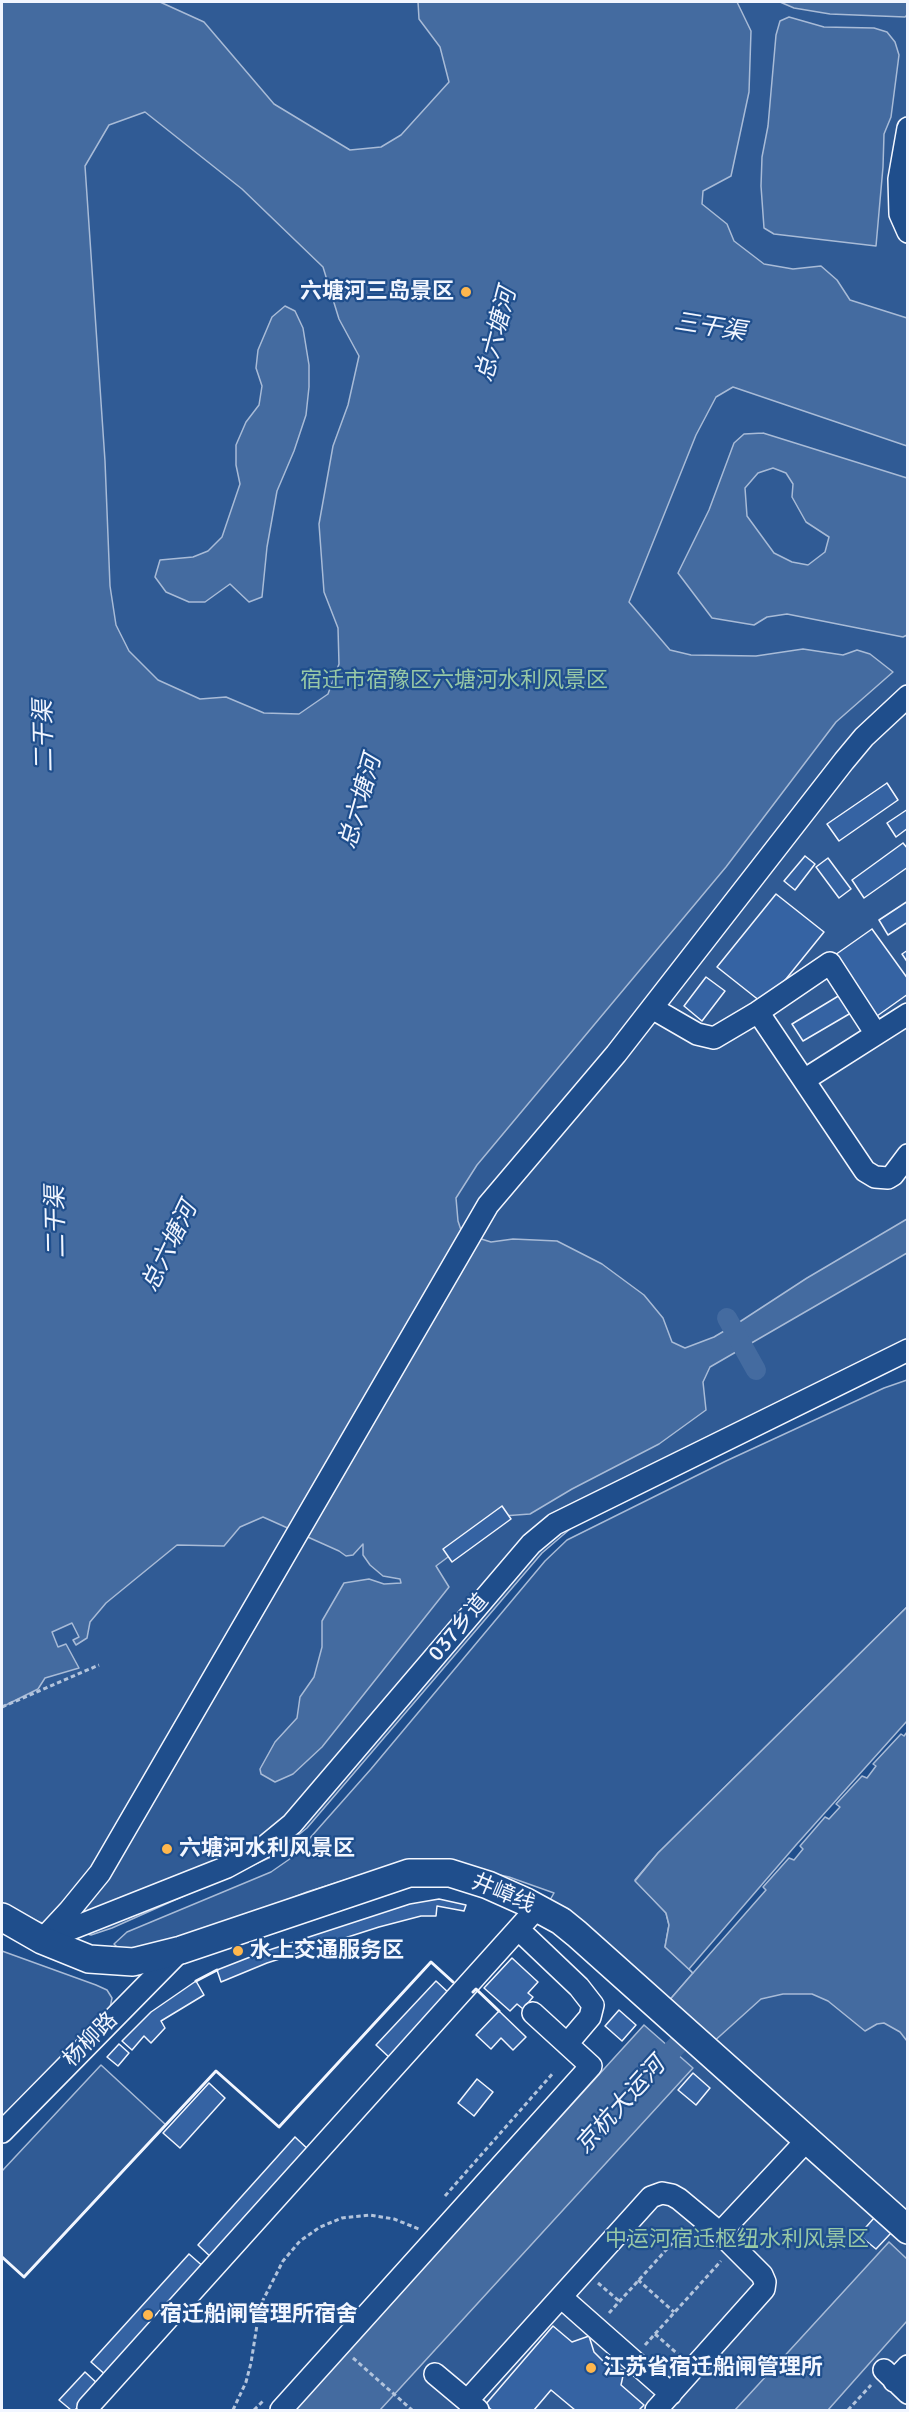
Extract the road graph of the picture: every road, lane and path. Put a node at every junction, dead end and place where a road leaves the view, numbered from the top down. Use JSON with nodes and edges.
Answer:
{"nodes":[{"id":1,"x":908,"y":128,"type":"edge"},
{"id":2,"x":908,"y":232,"type":"edge"},
{"id":3,"x":908,"y":696,"type":"edge"},
{"id":4,"x":652,"y":1008,"type":"junction"},
{"id":5,"x":758,"y":1012,"type":"junction"},
{"id":6,"x":908,"y":1014,"type":"edge"},
{"id":7,"x":876,"y":1034,"type":"junction"},
{"id":8,"x":804,"y":1080,"type":"junction"},
{"id":9,"x":908,"y":1155,"type":"edge"},
{"id":10,"x":908,"y":1350,"type":"edge"},
{"id":11,"x":99,"y":1665,"type":"dead end"},
{"id":12,"x":2,"y":1707,"type":"edge"},
{"id":13,"x":537,"y":1908,"type":"junction"},
{"id":14,"x":2,"y":1917,"type":"edge"},
{"id":15,"x":518,"y":1929,"type":"junction"},
{"id":16,"x":42,"y":1940,"type":"junction"},
{"id":17,"x":181,"y":1950,"type":"junction"},
{"id":18,"x":533,"y":2013,"type":"dead end"},
{"id":19,"x":567,"y":2044,"type":"junction"},
{"id":20,"x":798,"y":2131,"type":"junction"},
{"id":21,"x":2,"y":2132,"type":"edge"},
{"id":22,"x":698,"y":2215,"type":"junction"},
{"id":23,"x":901,"y":2224,"type":"edge"},
{"id":24,"x":435,"y":2239,"type":"junction"},
{"id":25,"x":726,"y":2240,"type":"junction"},
{"id":26,"x":585,"y":2270,"type":"junction"},
{"id":27,"x":638,"y":2280,"type":"junction"},
{"id":28,"x":561,"y":2297,"type":"junction"},
{"id":29,"x":619,"y":2301,"type":"junction"},
{"id":30,"x":674,"y":2312,"type":"junction"},
{"id":31,"x":596,"y":2328,"type":"junction"},
{"id":32,"x":655,"y":2334,"type":"junction"},
{"id":33,"x":346,"y":2352,"type":"dead end"},
{"id":34,"x":631,"y":2359,"type":"junction"},
{"id":35,"x":693,"y":2368,"type":"junction"},
{"id":36,"x":435,"y":2374,"type":"dead end"},
{"id":37,"x":898,"y":2378,"type":"edge"},
{"id":38,"x":671,"y":2394,"type":"junction"},
{"id":39,"x":472,"y":2406,"type":"edge"},
{"id":40,"x":88,"y":2407,"type":"dead end"},
{"id":41,"x":233,"y":2410,"type":"edge"},
{"id":42,"x":281,"y":2410,"type":"edge"},
{"id":43,"x":412,"y":2410,"type":"edge"},
{"id":44,"x":656,"y":2410,"type":"edge"},
{"id":45,"x":848,"y":2410,"type":"edge"}],
"edges":[{"from":1,"to":2,"type":"street"},
{"from":3,"to":4,"type":"street"},
{"from":4,"to":5,"type":"street"},
{"from":4,"to":16,"type":"street"},
{"from":5,"to":7,"type":"street"},
{"from":5,"to":8,"type":"street"},
{"from":6,"to":7,"type":"street"},
{"from":7,"to":8,"type":"street"},
{"from":8,"to":9,"type":"street"},
{"from":10,"to":16,"type":"street","name":"037乡道"},
{"from":11,"to":12,"type":"path"},
{"from":13,"to":15,"type":"street"},
{"from":13,"to":17,"type":"main road","name":"井嶂线"},
{"from":13,"to":20,"type":"main road","name":"井嶂线"},
{"from":14,"to":16,"type":"main road","name":"井嶂线"},
{"from":15,"to":19,"type":"street"},
{"from":15,"to":40,"type":"street"},
{"from":16,"to":17,"type":"main road","name":"井嶂线"},
{"from":17,"to":21,"type":"street","name":"杨柳路"},
{"from":18,"to":19,"type":"street"},
{"from":19,"to":24,"type":"street"},
{"from":20,"to":23,"type":"main road","name":"井嶂线"},
{"from":20,"to":25,"type":"street"},
{"from":22,"to":25,"type":"street"},
{"from":22,"to":26,"type":"street"},
{"from":22,"to":27,"type":"path"},
{"from":24,"to":41,"type":"path"},
{"from":24,"to":42,"type":"street"},
{"from":25,"to":30,"type":"path"},
{"from":25,"to":35,"type":"street"},
{"from":26,"to":28,"type":"street"},
{"from":26,"to":29,"type":"path"},
{"from":27,"to":29,"type":"path"},
{"from":27,"to":30,"type":"path"},
{"from":28,"to":31,"type":"street"},
{"from":28,"to":39,"type":"street"},
{"from":29,"to":31,"type":"path"},
{"from":30,"to":32,"type":"path"},
{"from":31,"to":34,"type":"street"},
{"from":32,"to":34,"type":"path"},
{"from":32,"to":35,"type":"path"},
{"from":33,"to":43,"type":"path"},
{"from":34,"to":38,"type":"street"},
{"from":35,"to":38,"type":"street"},
{"from":36,"to":39,"type":"street"},
{"from":37,"to":45,"type":"path"},
{"from":38,"to":44,"type":"street"}]}
